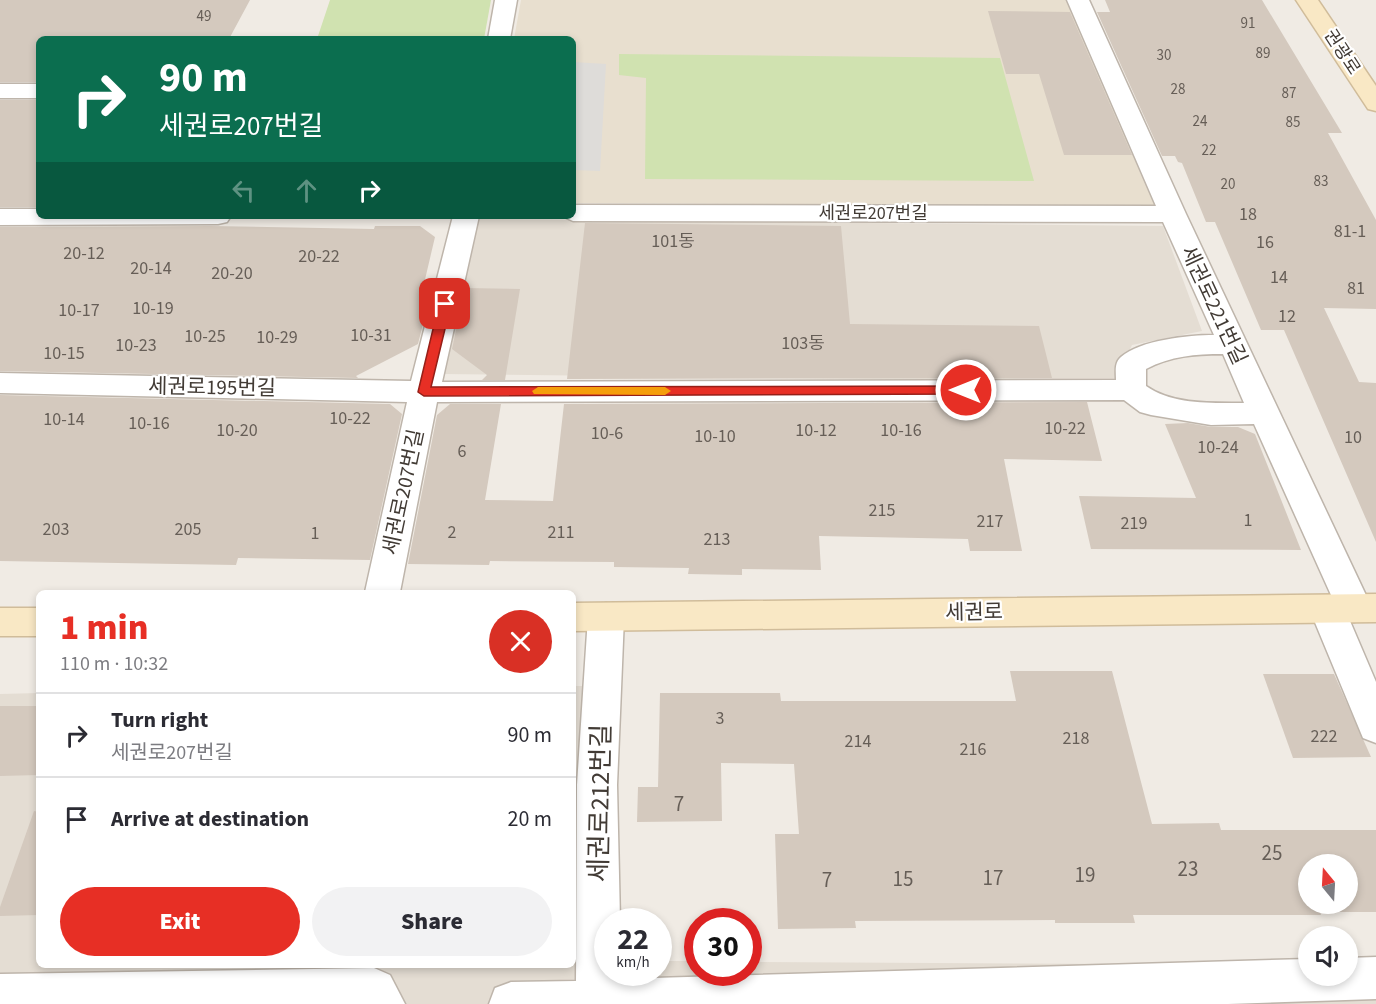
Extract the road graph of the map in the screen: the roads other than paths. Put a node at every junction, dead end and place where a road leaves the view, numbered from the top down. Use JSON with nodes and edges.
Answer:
{"nodes":[{"id":1,"x":506,"y":0,"type":"edge"},
{"id":2,"x":1078,"y":0,"type":"edge"},
{"id":3,"x":1307,"y":0,"type":"edge"},
{"id":4,"x":500,"y":36,"type":"edge"},
{"id":5,"x":0,"y":91,"type":"edge"},
{"id":6,"x":36,"y":91,"type":"edge"},
{"id":7,"x":1376,"y":104,"type":"edge"},
{"id":8,"x":576,"y":213,"type":"edge"},
{"id":9,"x":1173,"y":213,"type":"junction"},
{"id":10,"x":0,"y":218,"type":"edge"},
{"id":11,"x":36,"y":218,"type":"edge"},
{"id":12,"x":465,"y":219,"type":"edge"},
{"id":13,"x":1233,"y":345,"type":"junction"},
{"id":14,"x":0,"y":383,"type":"edge"},
{"id":15,"x":1131,"y":390,"type":"junction"},
{"id":16,"x":424,"y":392,"type":"junction"},
{"id":17,"x":1264,"y":413,"type":"junction"},
{"id":18,"x":382,"y":590,"type":"edge"},
{"id":19,"x":1352,"y":608,"type":"edge"},
{"id":20,"x":589,"y":617,"type":"edge"},
{"id":21,"x":0,"y":622,"type":"edge"},
{"id":22,"x":36,"y":622,"type":"edge"},
{"id":23,"x":1376,"y":727,"type":"edge"},
{"id":24,"x":1376,"y":978,"type":"edge"},
{"id":25,"x":0,"y":996,"type":"edge"},
{"id":26,"x":596,"y":1002,"type":"junction"},
{"id":27,"x":383,"y":1004,"type":"edge"},
{"id":28,"x":511,"y":1004,"type":"edge"}],
"edges":[{"from":1,"to":4,"type":"street"},
{"from":2,"to":9,"type":"street","name":"세권로221번길"},
{"from":3,"to":7,"type":"street","name":"권광로"},
{"from":5,"to":6,"type":"street"},
{"from":8,"to":9,"type":"street","name":"세권로207번길"},
{"from":9,"to":13,"type":"street","name":"세권로221번길"},
{"from":10,"to":11,"type":"street"},
{"from":12,"to":16,"type":"street","name":"세권로207번길"},
{"from":13,"to":15,"type":"street"},
{"from":13,"to":17,"type":"street","name":"세권로221번길"},
{"from":14,"to":16,"type":"street","name":"세권로195번길"},
{"from":15,"to":16,"type":"street"},
{"from":15,"to":17,"type":"street"},
{"from":16,"to":18,"type":"street","name":"세권로207번길"},
{"from":17,"to":19,"type":"street","name":"세권로221번길"},
{"from":19,"to":20,"type":"street","name":"세권로"},
{"from":19,"to":23,"type":"street","name":"세권로221번길"},
{"from":20,"to":26,"type":"street","name":"세권로212번길"},
{"from":21,"to":22,"type":"street"},
{"from":24,"to":26,"type":"street"},
{"from":25,"to":27,"type":"street"},
{"from":26,"to":28,"type":"street"}]}
